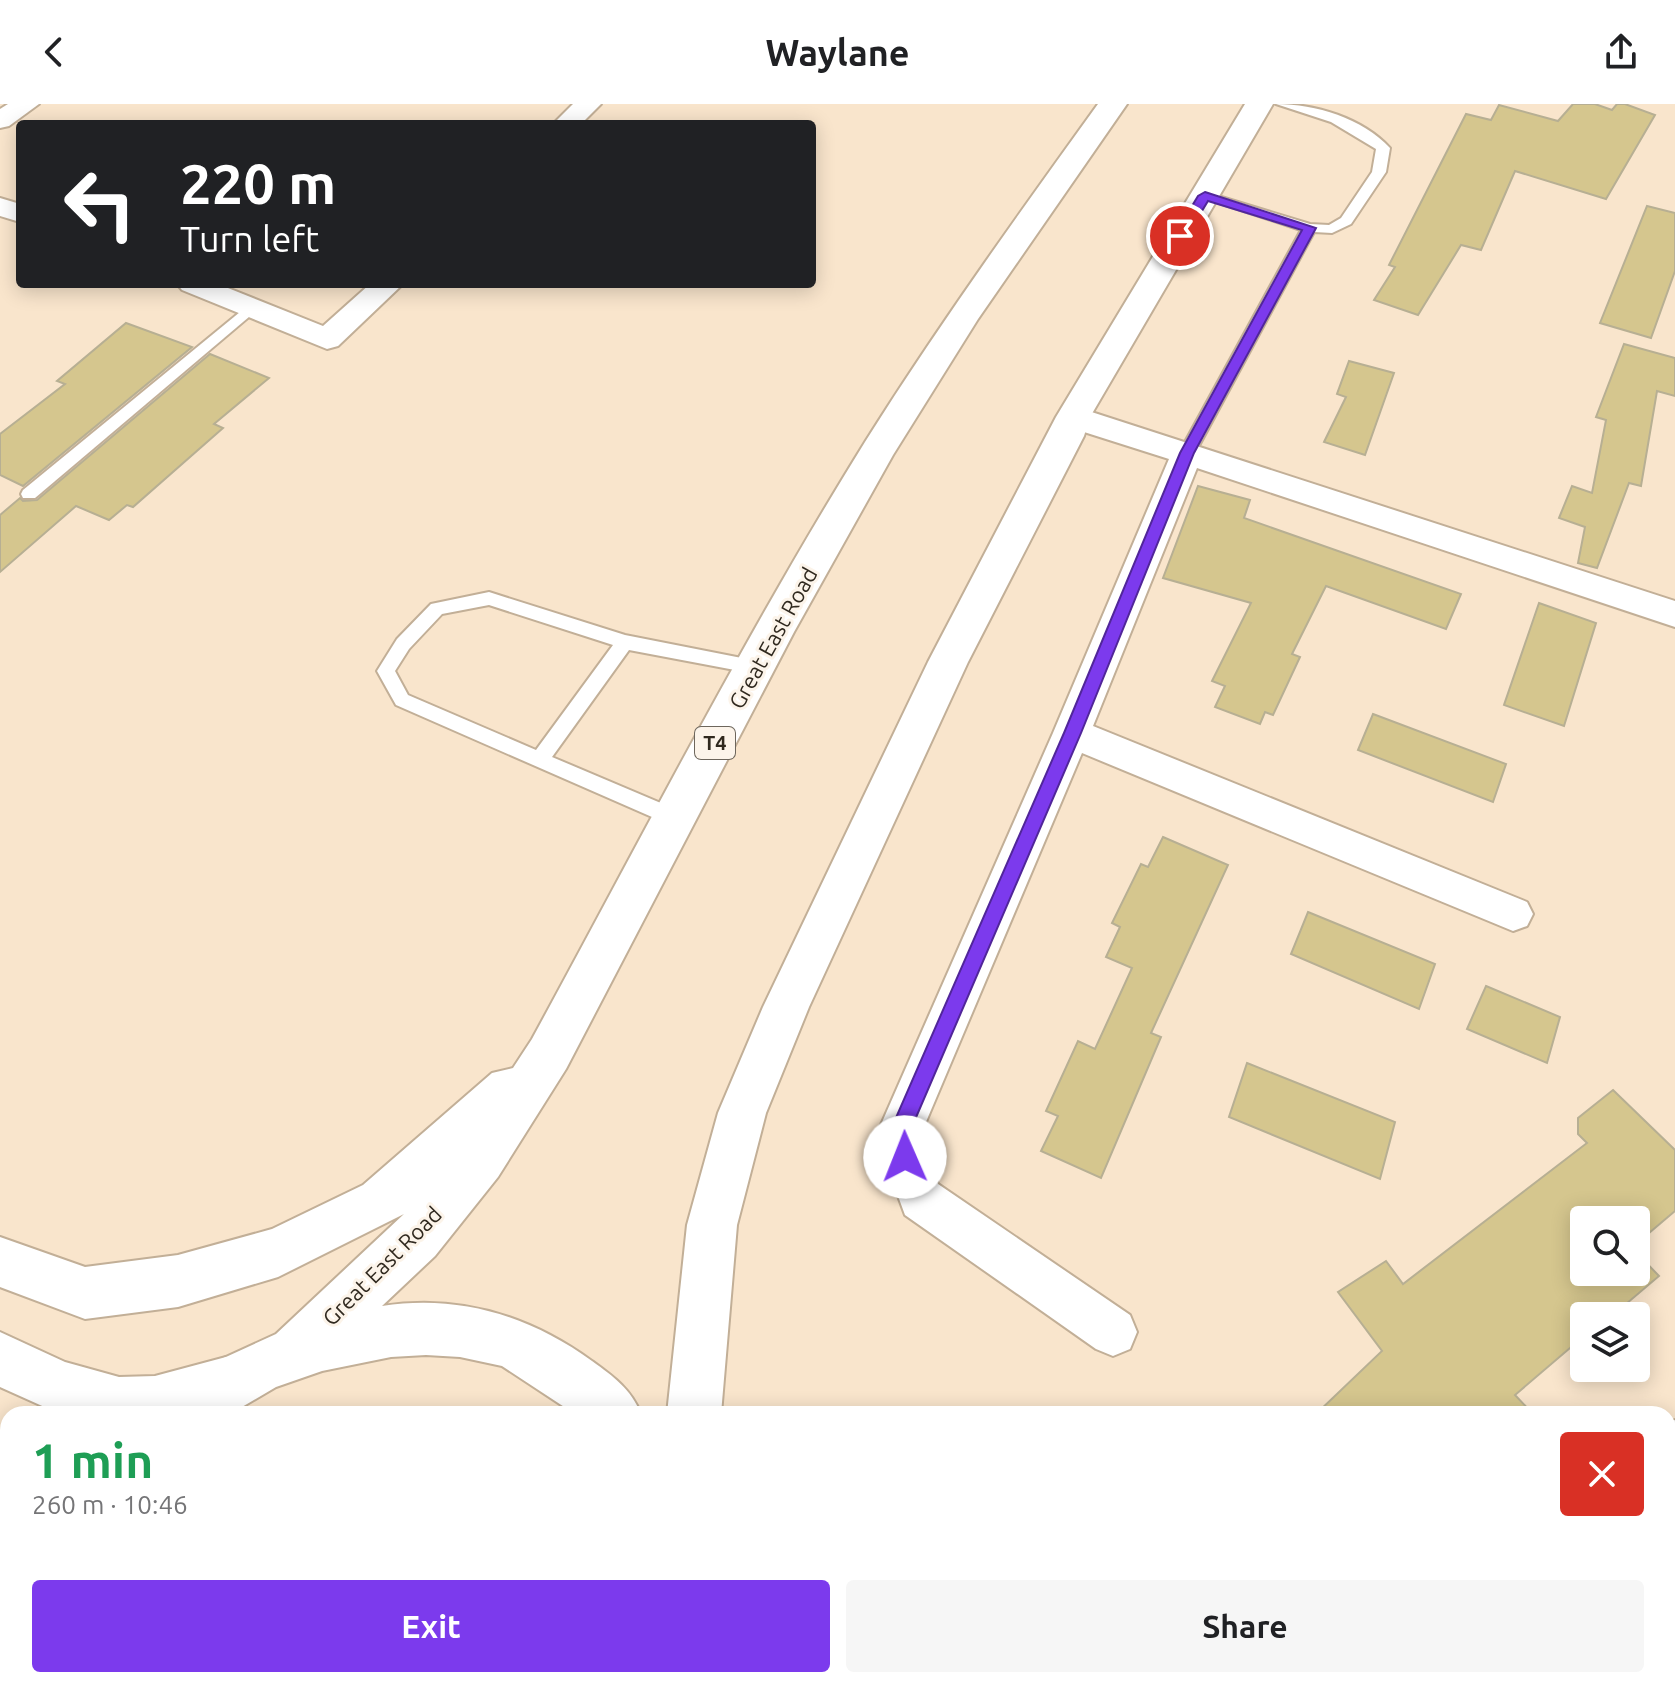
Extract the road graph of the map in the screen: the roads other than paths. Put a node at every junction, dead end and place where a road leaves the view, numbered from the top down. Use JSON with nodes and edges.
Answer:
{"nodes":[{"id":1,"x":26,"y":104,"type":"edge"},
{"id":2,"x":588,"y":104,"type":"edge"},
{"id":3,"x":1113,"y":104,"type":"edge"},
{"id":4,"x":1259,"y":104,"type":"edge"},
{"id":5,"x":1283,"y":104,"type":"edge"},
{"id":6,"x":0,"y":120,"type":"edge"},
{"id":7,"x":570,"y":120,"type":"edge"},
{"id":8,"x":1205,"y":196,"type":"junction"},
{"id":9,"x":1309,"y":228,"type":"junction"},
{"id":10,"x":202,"y":288,"type":"edge"},
{"id":11,"x":384,"y":288,"type":"edge"},
{"id":12,"x":251,"y":308,"type":"junction"},
{"id":13,"x":1073,"y":417,"type":"junction"},
{"id":14,"x":1187,"y":453,"type":"junction"},
{"id":15,"x":29,"y":494,"type":"dead end"},
{"id":16,"x":1675,"y":614,"type":"edge"},
{"id":17,"x":625,"y":642,"type":"junction"},
{"id":18,"x":756,"y":667,"type":"junction"},
{"id":19,"x":1072,"y":733,"type":"junction"},
{"id":20,"x":541,"y":758,"type":"junction"},
{"id":21,"x":675,"y":818,"type":"junction"},
{"id":22,"x":1513,"y":914,"type":"dead end"},
{"id":23,"x":549,"y":1054,"type":"junction"},
{"id":24,"x":0,"y":1262,"type":"edge"},
{"id":25,"x":1113,"y":1332,"type":"dead end"},
{"id":26,"x":290,"y":1357,"type":"junction"},
{"id":27,"x":0,"y":1358,"type":"edge"},
{"id":28,"x":208,"y":1399,"type":"edge"},
{"id":29,"x":607,"y":1406,"type":"edge"},
{"id":30,"x":695,"y":1406,"type":"edge"}],
"edges":[{"from":1,"to":6,"type":"street"},
{"from":2,"to":7,"type":"street"},
{"from":3,"to":18,"type":"main road","name":"Great East Road","number":"T4"},
{"from":4,"to":8,"type":"main road"},
{"from":5,"to":9,"type":"lane"},
{"from":8,"to":9,"type":"lane"},
{"from":8,"to":13,"type":"main road"},
{"from":9,"to":14,"type":"lane"},
{"from":10,"to":12,"type":"street"},
{"from":11,"to":12,"type":"street"},
{"from":12,"to":15,"type":"lane"},
{"from":13,"to":14,"type":"street"},
{"from":13,"to":30,"type":"main road"},
{"from":14,"to":16,"type":"street"},
{"from":14,"to":19,"type":"street"},
{"from":17,"to":18,"type":"lane"},
{"from":17,"to":20,"type":"lane"},
{"from":17,"to":20,"type":"lane"},
{"from":18,"to":21,"type":"main road","name":"Great East Road","number":"T4"},
{"from":19,"to":22,"type":"street"},
{"from":19,"to":25,"type":"street"},
{"from":20,"to":21,"type":"lane"},
{"from":21,"to":23,"type":"main road","name":"Great East Road","number":"T4"},
{"from":23,"to":24,"type":"main road"},
{"from":23,"to":26,"type":"main road","name":"Great East Road","number":"T4"},
{"from":26,"to":28,"type":"main road"},
{"from":26,"to":29,"type":"main road"},
{"from":27,"to":28,"type":"main road"}]}
